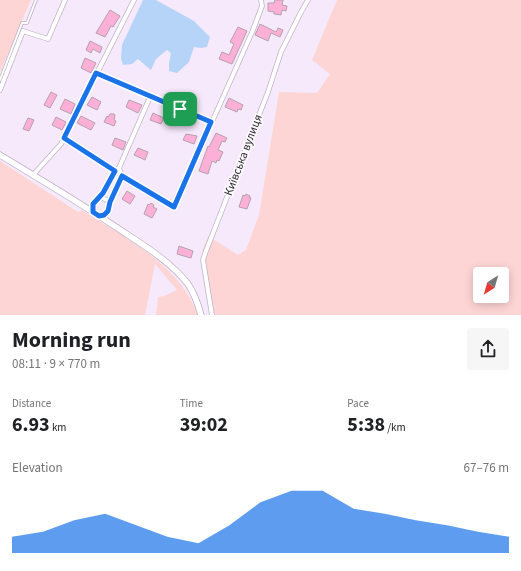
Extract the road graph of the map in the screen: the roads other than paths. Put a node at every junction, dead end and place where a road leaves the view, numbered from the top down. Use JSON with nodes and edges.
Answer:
{"nodes":[{"id":1,"x":36,"y":0,"type":"edge"},
{"id":2,"x":65,"y":0,"type":"edge"},
{"id":3,"x":134,"y":0,"type":"edge"},
{"id":4,"x":261,"y":0,"type":"edge"},
{"id":5,"x":308,"y":0,"type":"edge"},
{"id":6,"x":96,"y":73,"type":"junction"},
{"id":7,"x":0,"y":80,"type":"edge"},
{"id":8,"x":0,"y":90,"type":"edge"},
{"id":9,"x":150,"y":97,"type":"junction"},
{"id":10,"x":211,"y":122,"type":"junction"},
{"id":11,"x":64,"y":138,"type":"junction"},
{"id":12,"x":0,"y":155,"type":"edge"},
{"id":13,"x":119,"y":168,"type":"junction"},
{"id":14,"x":115,"y":171,"type":"junction"},
{"id":15,"x":33,"y":175,"type":"junction"},
{"id":16,"x":122,"y":176,"type":"junction"},
{"id":17,"x":101,"y":197,"type":"junction"},
{"id":18,"x":110,"y":202,"type":"junction"},
{"id":19,"x":93,"y":212,"type":"junction"},
{"id":20,"x":99,"y":216,"type":"junction"},
{"id":21,"x":201,"y":315,"type":"edge"},
{"id":22,"x":212,"y":315,"type":"edge"}],
"edges":[{"from":1,"to":7,"type":"lane"},
{"from":2,"to":8,"type":"street"},
{"from":3,"to":6,"type":"street"},
{"from":4,"to":10,"type":"street"},
{"from":5,"to":22,"type":"street","name":"Київська вулиця"},
{"from":6,"to":9,"type":"street"},
{"from":6,"to":11,"type":"street"},
{"from":9,"to":10,"type":"street"},
{"from":9,"to":13,"type":"street"},
{"from":10,"to":16,"type":"street"},
{"from":11,"to":14,"type":"street"},
{"from":11,"to":15,"type":"street"},
{"from":12,"to":15,"type":"main road"},
{"from":13,"to":14,"type":"street"},
{"from":13,"to":16,"type":"street"},
{"from":14,"to":16,"type":"street"},
{"from":14,"to":17,"type":"street"},
{"from":15,"to":19,"type":"main road"},
{"from":16,"to":18,"type":"street"},
{"from":17,"to":18,"type":"street"},
{"from":17,"to":19,"type":"street"},
{"from":18,"to":20,"type":"street"},
{"from":19,"to":20,"type":"main road"},
{"from":20,"to":21,"type":"main road"}]}
